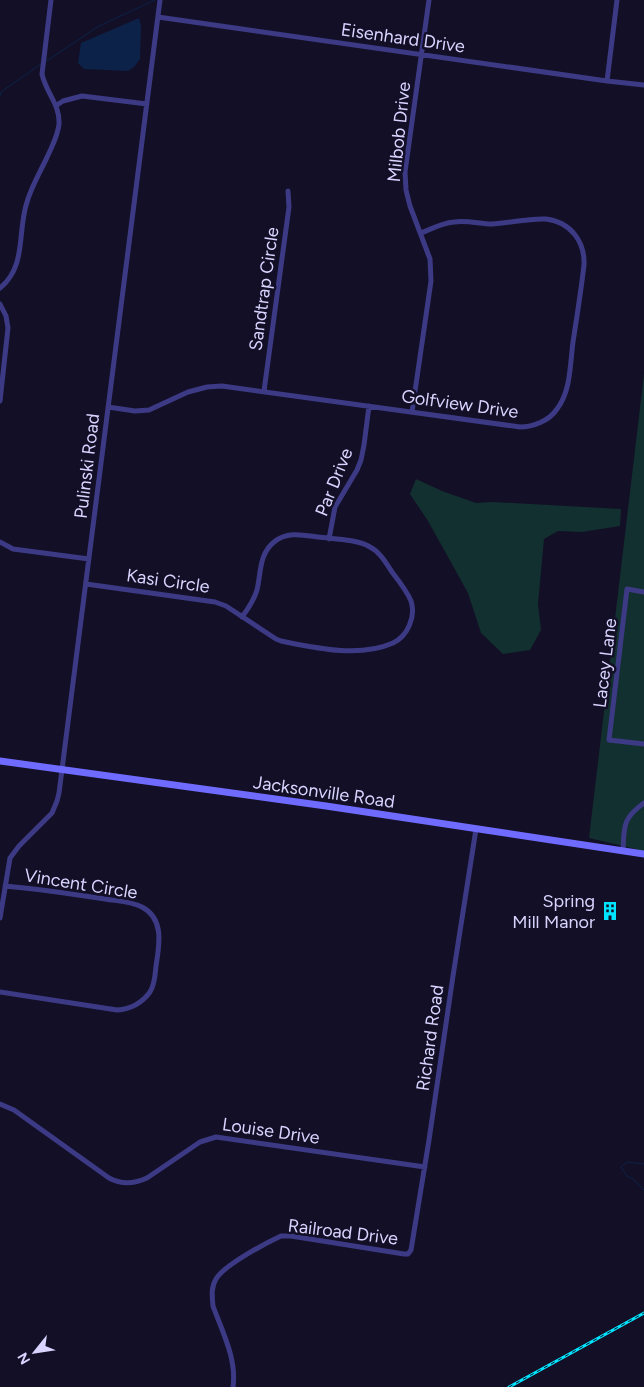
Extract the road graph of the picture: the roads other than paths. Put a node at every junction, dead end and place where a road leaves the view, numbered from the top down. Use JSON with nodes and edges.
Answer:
{"nodes":[{"id":1,"x":51,"y":0,"type":"edge"},
{"id":2,"x":160,"y":0,"type":"edge"},
{"id":3,"x":430,"y":0,"type":"edge"},
{"id":4,"x":617,"y":0,"type":"edge"},
{"id":5,"x":158,"y":17,"type":"junction"},
{"id":6,"x":422,"y":54,"type":"junction"},
{"id":7,"x":607,"y":81,"type":"junction"},
{"id":8,"x":644,"y":85,"type":"edge"},
{"id":9,"x":56,"y":104,"type":"junction"},
{"id":10,"x":147,"y":104,"type":"junction"},
{"id":11,"x":288,"y":191,"type":"dead end"},
{"id":12,"x":421,"y":233,"type":"junction"},
{"id":13,"x":0,"y":288,"type":"edge"},
{"id":14,"x":0,"y":304,"type":"edge"},
{"id":15,"x":264,"y":391,"type":"junction"},
{"id":16,"x":0,"y":401,"type":"edge"},
{"id":17,"x":369,"y":406,"type":"junction"},
{"id":18,"x":108,"y":407,"type":"junction"},
{"id":19,"x":412,"y":412,"type":"junction"},
{"id":20,"x":329,"y":538,"type":"junction"},
{"id":21,"x":0,"y":542,"type":"edge"},
{"id":22,"x":89,"y":559,"type":"junction"},
{"id":23,"x":86,"y":584,"type":"junction"},
{"id":24,"x":644,"y":592,"type":"edge"},
{"id":25,"x":242,"y":617,"type":"junction"},
{"id":26,"x":644,"y":744,"type":"edge"},
{"id":27,"x":0,"y":761,"type":"edge"},
{"id":28,"x":62,"y":770,"type":"junction"},
{"id":29,"x":644,"y":803,"type":"edge"},
{"id":30,"x":476,"y":829,"type":"junction"},
{"id":31,"x":623,"y":850,"type":"junction"},
{"id":32,"x":644,"y":854,"type":"edge"},
{"id":33,"x":5,"y":886,"type":"junction"},
{"id":34,"x":0,"y":918,"type":"edge"},
{"id":35,"x":0,"y":992,"type":"edge"},
{"id":36,"x":0,"y":1104,"type":"edge"},
{"id":37,"x":425,"y":1167,"type":"junction"},
{"id":38,"x":411,"y":1250,"type":"joint"},
{"id":39,"x":233,"y":1387,"type":"edge"}],
"edges":[{"from":1,"to":9,"type":"street"},
{"from":2,"to":5,"type":"street","name":"Pulinski Road"},
{"from":3,"to":6,"type":"street","name":"Milbob Drive"},
{"from":4,"to":7,"type":"street"},
{"from":5,"to":6,"type":"street","name":"Eisenhard Drive"},
{"from":5,"to":10,"type":"street","name":"Pulinski Road"},
{"from":6,"to":7,"type":"street","name":"Eisenhard Drive"},
{"from":6,"to":12,"type":"street","name":"Milbob Drive"},
{"from":7,"to":8,"type":"street","name":"Eisenhard Drive"},
{"from":9,"to":10,"type":"street"},
{"from":9,"to":13,"type":"street"},
{"from":10,"to":18,"type":"street","name":"Pulinski Road"},
{"from":11,"to":15,"type":"street","name":"Sandtrap Circle"},
{"from":12,"to":19,"type":"street","name":"Milbob Drive"},
{"from":12,"to":19,"type":"street","name":"Golfview Drive"},
{"from":14,"to":16,"type":"street"},
{"from":15,"to":17,"type":"street","name":"Golfview Drive"},
{"from":15,"to":18,"type":"street","name":"Golfview Drive"},
{"from":17,"to":19,"type":"street","name":"Golfview Drive"},
{"from":17,"to":20,"type":"street","name":"Par Drive"},
{"from":18,"to":22,"type":"street","name":"Pulinski Road"},
{"from":20,"to":25,"type":"street","name":"Kasi Circle"},
{"from":20,"to":25,"type":"street","name":"Kasi Circle"},
{"from":21,"to":22,"type":"street"},
{"from":22,"to":23,"type":"street","name":"Pulinski Road"},
{"from":23,"to":25,"type":"street","name":"Kasi Circle"},
{"from":23,"to":28,"type":"street","name":"Pulinski Road"},
{"from":24,"to":26,"type":"street","name":"Lacey Lane"},
{"from":27,"to":28,"type":"main road","name":"Jacksonville Road"},
{"from":28,"to":30,"type":"main road","name":"Jacksonville Road"},
{"from":28,"to":33,"type":"street","name":"Pulinski Road"},
{"from":29,"to":31,"type":"street"},
{"from":30,"to":31,"type":"main road","name":"Jacksonville Road"},
{"from":30,"to":37,"type":"street","name":"Richard Road"},
{"from":31,"to":32,"type":"main road","name":"Jacksonville Road"},
{"from":33,"to":34,"type":"street","name":"Pulinski Road"},
{"from":33,"to":35,"type":"street","name":"Vincent Circle"},
{"from":36,"to":37,"type":"street","name":"Louise Drive"},
{"from":37,"to":38,"type":"street","name":"Richard Road"},
{"from":38,"to":39,"type":"street","name":"Railroad Drive"}]}
